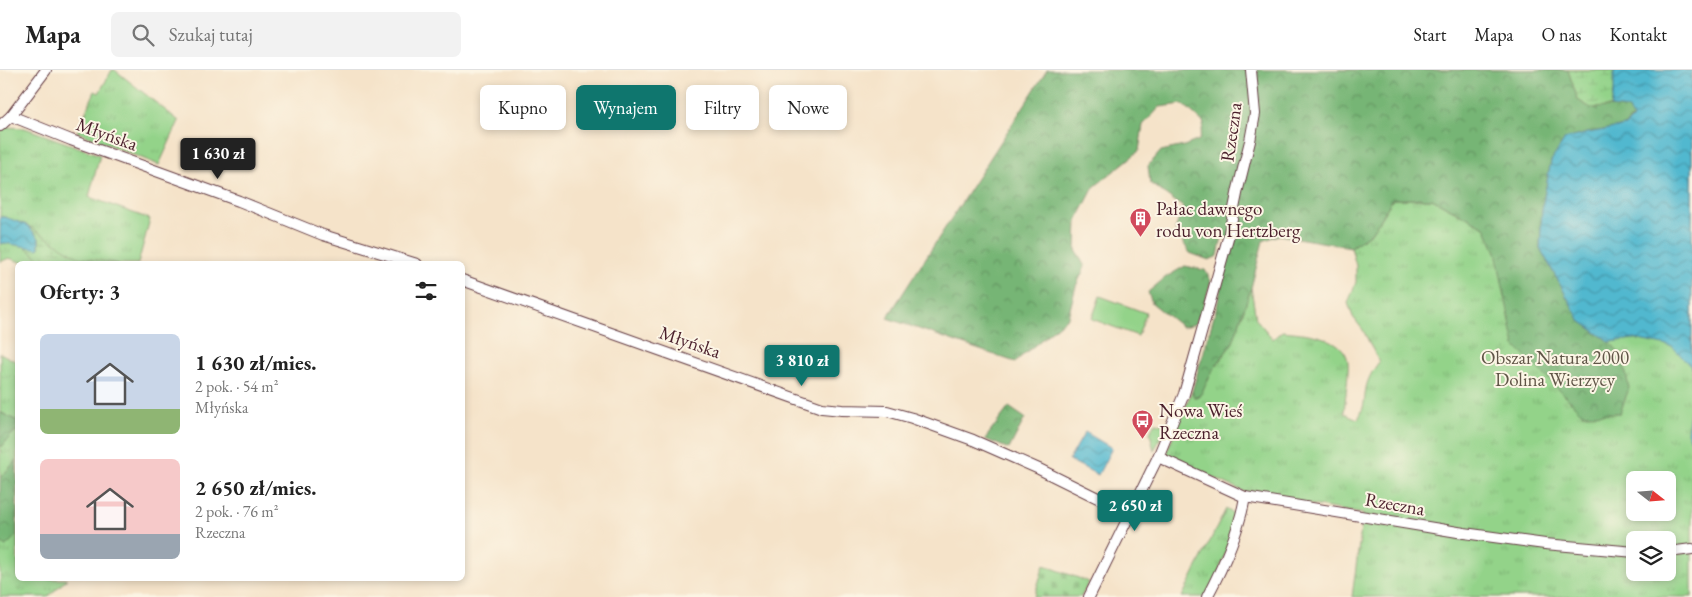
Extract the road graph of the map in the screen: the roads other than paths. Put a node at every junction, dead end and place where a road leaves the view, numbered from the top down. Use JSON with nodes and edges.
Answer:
{"nodes":[{"id":1,"x":46,"y":70,"type":"edge"},
{"id":2,"x":1251,"y":70,"type":"edge"},
{"id":3,"x":11,"y":116,"type":"junction"},
{"id":4,"x":0,"y":126,"type":"edge"},
{"id":5,"x":407,"y":261,"type":"edge"},
{"id":6,"x":465,"y":281,"type":"edge"},
{"id":7,"x":1158,"y":456,"type":"junction"},
{"id":8,"x":1245,"y":497,"type":"junction"},
{"id":9,"x":1130,"y":514,"type":"junction"},
{"id":10,"x":1692,"y":549,"type":"edge"},
{"id":11,"x":1626,"y":551,"type":"edge"},
{"id":12,"x":1676,"y":551,"type":"edge"},
{"id":13,"x":1088,"y":597,"type":"edge"},
{"id":14,"x":1207,"y":597,"type":"edge"}],
"edges":[{"from":1,"to":3,"type":"street"},
{"from":2,"to":7,"type":"street","name":"Rzeczna"},
{"from":3,"to":4,"type":"street"},
{"from":3,"to":5,"type":"street","name":"Młyńska"},
{"from":6,"to":9,"type":"street","name":"Młyńska"},
{"from":7,"to":8,"type":"street","name":"Rzeczna"},
{"from":7,"to":9,"type":"street","name":"Rzeczna"},
{"from":8,"to":11,"type":"street","name":"Rzeczna"},
{"from":8,"to":14,"type":"street"},
{"from":9,"to":13,"type":"street","name":"Rzeczna"},
{"from":10,"to":12,"type":"street"}]}
